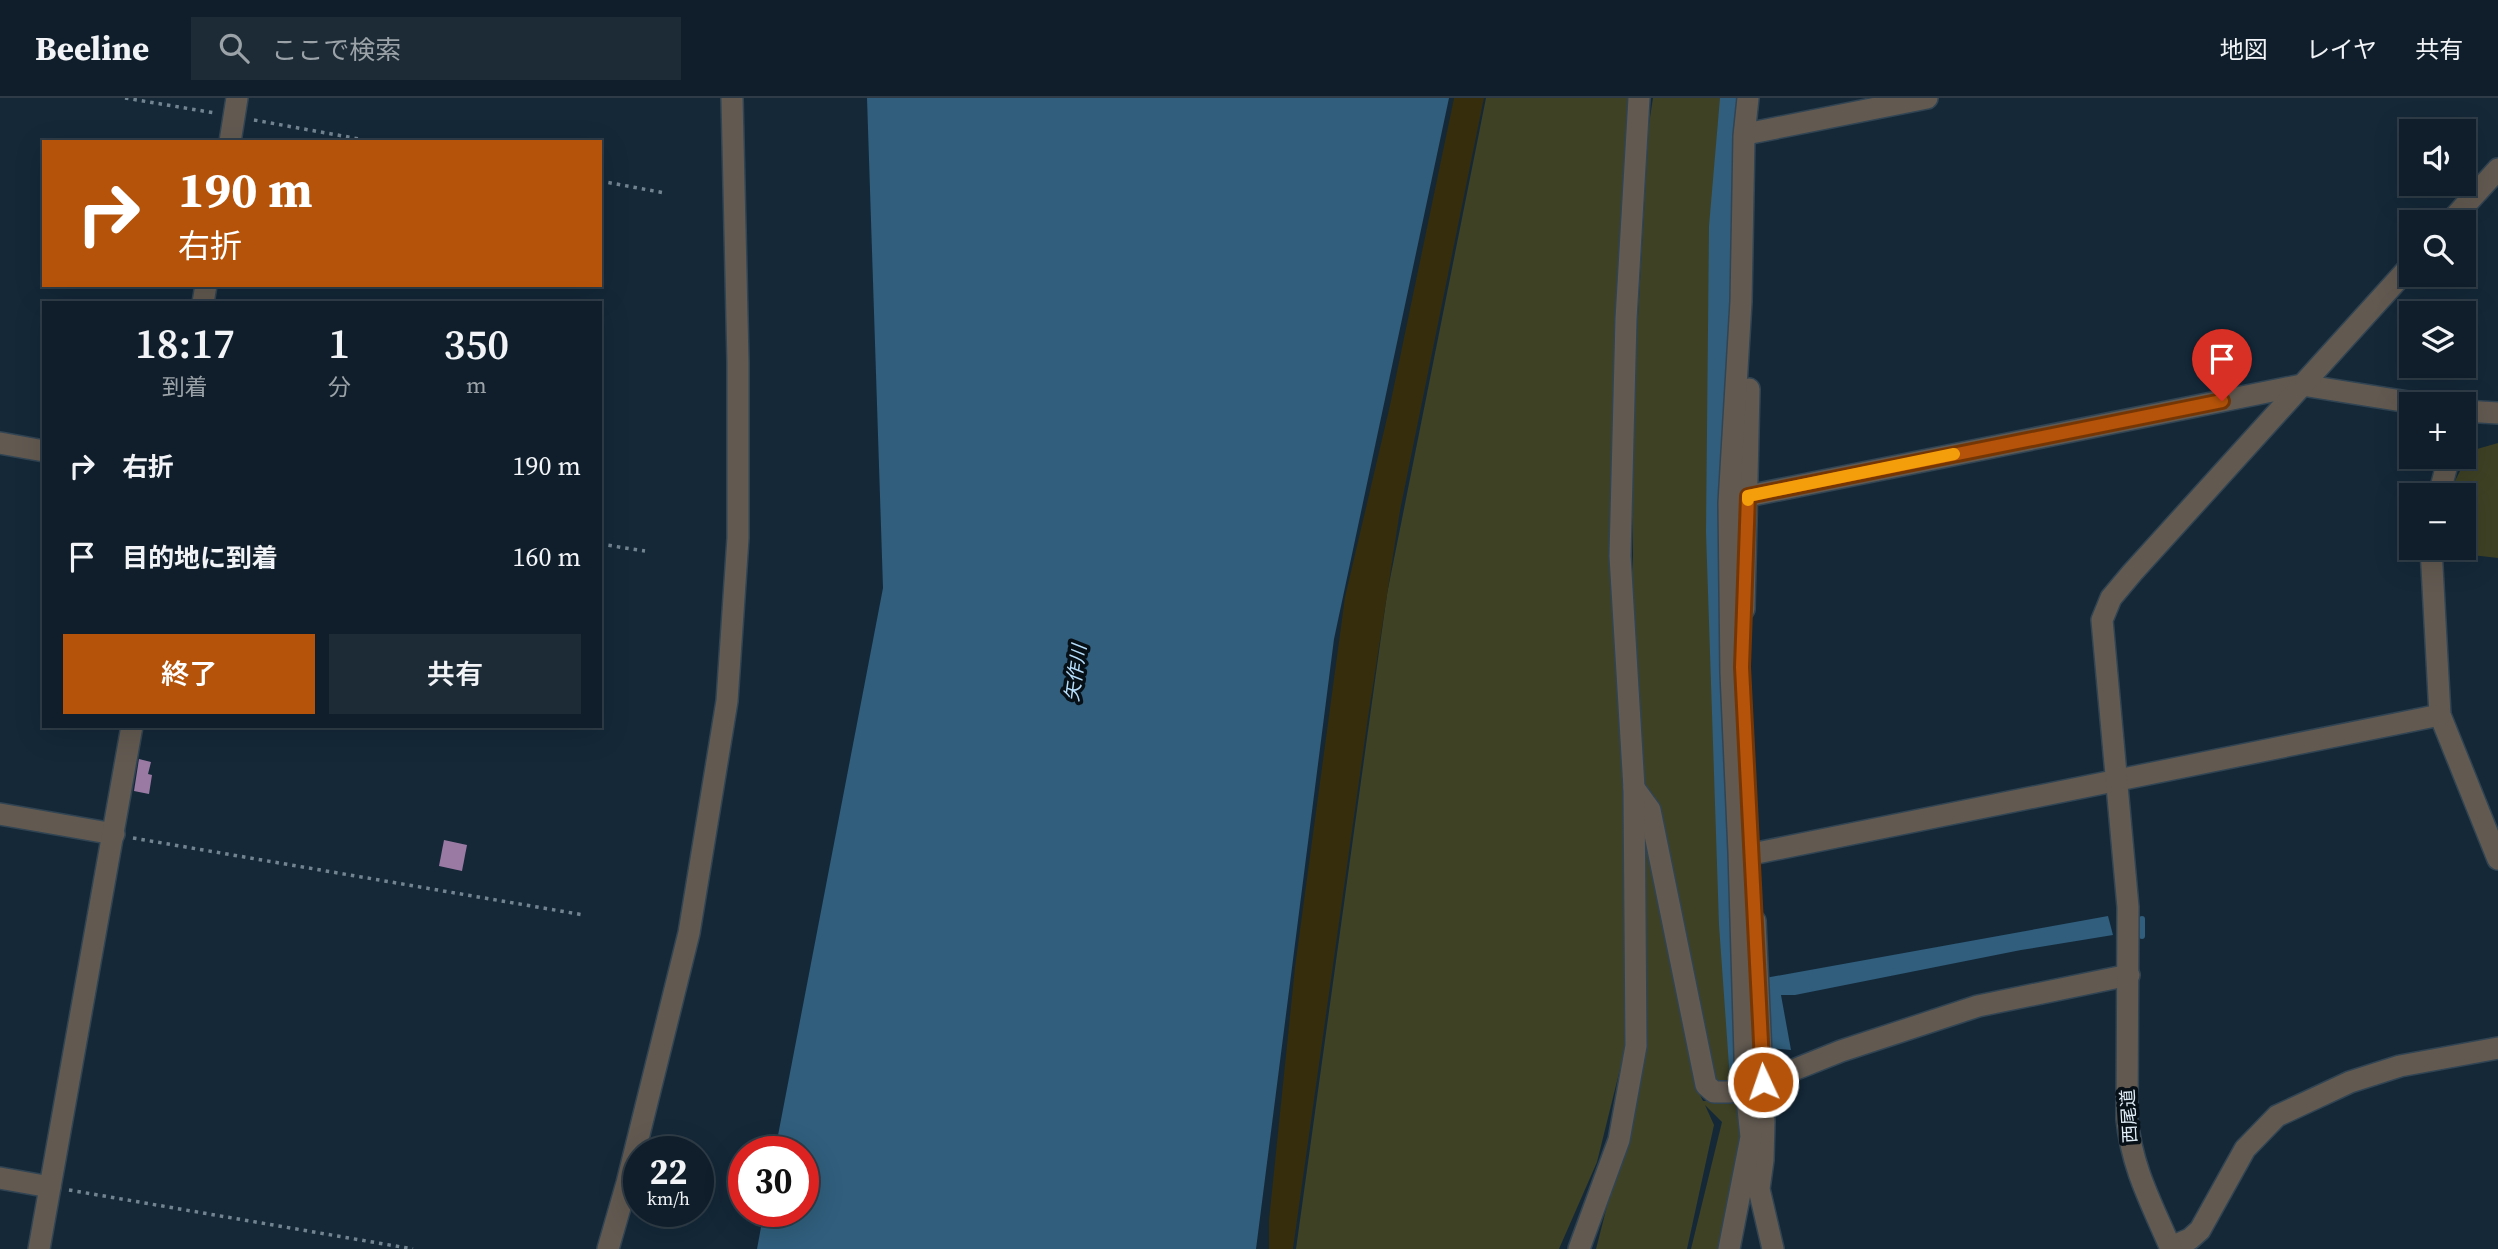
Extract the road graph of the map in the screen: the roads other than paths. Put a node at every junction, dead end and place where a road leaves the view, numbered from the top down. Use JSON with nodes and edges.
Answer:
{"nodes":[{"id":1,"x":732,"y":98,"type":"edge"},
{"id":2,"x":1639,"y":98,"type":"edge"},
{"id":3,"x":1748,"y":98,"type":"edge"},
{"id":4,"x":1755,"y":98,"type":"edge"},
{"id":5,"x":1927,"y":98,"type":"edge"},
{"id":6,"x":236,"y":107,"type":"edge"},
{"id":7,"x":1751,"y":133,"type":"junction"},
{"id":8,"x":230,"y":140,"type":"edge"},
{"id":9,"x":2498,"y":169,"type":"edge"},
{"id":10,"x":2461,"y":210,"type":"edge"},
{"id":11,"x":2399,"y":278,"type":"edge"},
{"id":12,"x":2302,"y":385,"type":"junction"},
{"id":13,"x":2399,"y":400,"type":"edge"},
{"id":14,"x":2476,"y":412,"type":"edge"},
{"id":15,"x":2498,"y":413,"type":"edge"},
{"id":16,"x":0,"y":443,"type":"edge"},
{"id":17,"x":42,"y":451,"type":"edge"},
{"id":18,"x":1748,"y":496,"type":"junction"},
{"id":19,"x":2432,"y":560,"type":"edge"},
{"id":20,"x":2440,"y":715,"type":"junction"},
{"id":21,"x":132,"y":728,"type":"edge"},
{"id":22,"x":2115,"y":782,"type":"junction"},
{"id":23,"x":1634,"y":788,"type":"junction"},
{"id":24,"x":0,"y":814,"type":"edge"},
{"id":25,"x":114,"y":834,"type":"junction"},
{"id":26,"x":1752,"y":854,"type":"junction"},
{"id":27,"x":2498,"y":859,"type":"edge"},
{"id":28,"x":2129,"y":975,"type":"junction"},
{"id":29,"x":2498,"y":1048,"type":"edge"},
{"id":30,"x":1754,"y":1086,"type":"junction"},
{"id":31,"x":0,"y":1178,"type":"edge"},
{"id":32,"x":50,"y":1186,"type":"junction"},
{"id":33,"x":2171,"y":1248,"type":"edge"},
{"id":34,"x":39,"y":1249,"type":"edge"},
{"id":35,"x":608,"y":1249,"type":"edge"},
{"id":36,"x":1579,"y":1249,"type":"edge"},
{"id":37,"x":1729,"y":1249,"type":"edge"},
{"id":38,"x":1773,"y":1249,"type":"edge"}],
"edges":[{"from":1,"to":35,"type":"street"},
{"from":2,"to":23,"type":"street"},
{"from":3,"to":30,"type":"street"},
{"from":4,"to":7,"type":"street"},
{"from":5,"to":7,"type":"street"},
{"from":6,"to":8,"type":"street"},
{"from":7,"to":18,"type":"street"},
{"from":9,"to":10,"type":"street"},
{"from":11,"to":12,"type":"street","name":"西尾道"},
{"from":12,"to":13,"type":"street"},
{"from":12,"to":18,"type":"street"},
{"from":12,"to":22,"type":"street","name":"西尾道"},
{"from":14,"to":15,"type":"street"},
{"from":16,"to":17,"type":"street"},
{"from":18,"to":26,"type":"street"},
{"from":19,"to":20,"type":"street"},
{"from":20,"to":22,"type":"street"},
{"from":20,"to":27,"type":"street"},
{"from":21,"to":25,"type":"street"},
{"from":22,"to":26,"type":"street"},
{"from":22,"to":28,"type":"street","name":"西尾道"},
{"from":23,"to":30,"type":"street"},
{"from":23,"to":36,"type":"street"},
{"from":24,"to":25,"type":"street"},
{"from":25,"to":32,"type":"street"},
{"from":26,"to":30,"type":"street"},
{"from":28,"to":30,"type":"street"},
{"from":28,"to":33,"type":"street","name":"西尾道"},
{"from":29,"to":33,"type":"street"},
{"from":30,"to":37,"type":"street"},
{"from":30,"to":38,"type":"street"},
{"from":31,"to":32,"type":"street"},
{"from":32,"to":34,"type":"street"}]}
